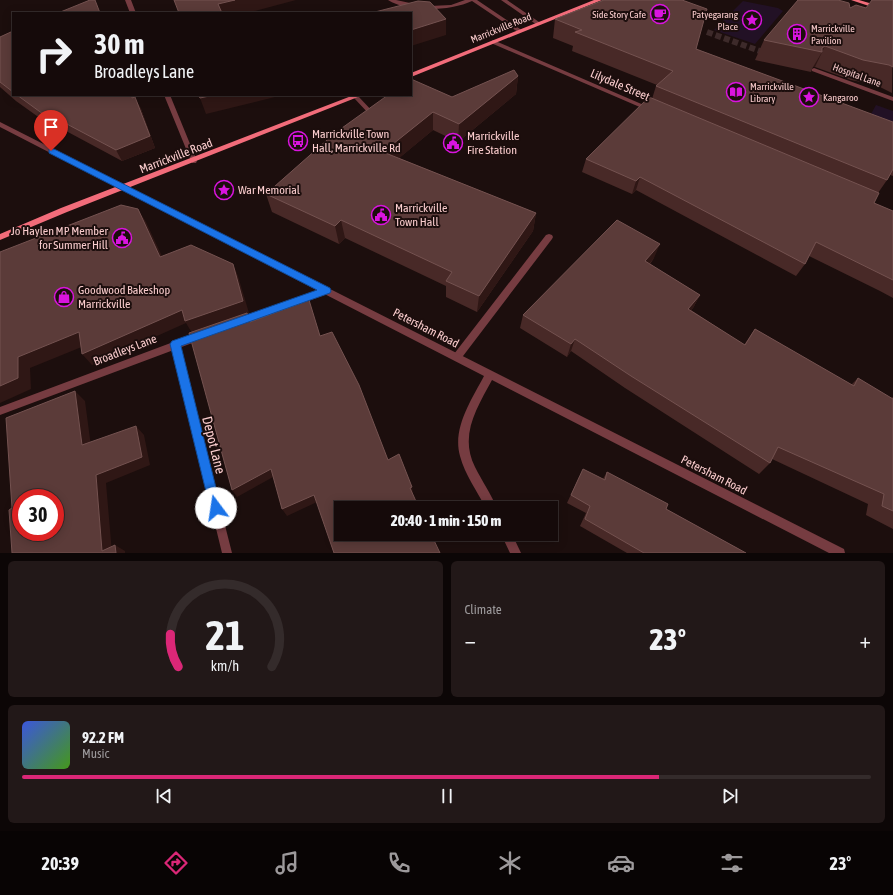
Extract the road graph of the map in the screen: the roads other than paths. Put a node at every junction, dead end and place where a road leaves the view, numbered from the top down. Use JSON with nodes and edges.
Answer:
{"nodes":[{"id":1,"x":128,"y":0,"type":"edge"},
{"id":2,"x":391,"y":0,"type":"edge"},
{"id":3,"x":470,"y":0,"type":"edge"},
{"id":4,"x":474,"y":0,"type":"edge"},
{"id":5,"x":504,"y":0,"type":"edge"},
{"id":6,"x":599,"y":0,"type":"edge"},
{"id":7,"x":856,"y":3,"type":"edge"},
{"id":8,"x":133,"y":12,"type":"edge"},
{"id":9,"x":893,"y":12,"type":"edge"},
{"id":10,"x":539,"y":24,"type":"junction"},
{"id":11,"x":520,"y":31,"type":"junction"},
{"id":12,"x":493,"y":42,"type":"junction"},
{"id":13,"x":814,"y":70,"type":"edge"},
{"id":14,"x":412,"y":75,"type":"edge"},
{"id":15,"x":167,"y":96,"type":"edge"},
{"id":16,"x":358,"y":96,"type":"edge"},
{"id":17,"x":893,"y":99,"type":"edge"},
{"id":18,"x":372,"y":114,"type":"edge"},
{"id":19,"x":662,"y":114,"type":"edge"},
{"id":20,"x":0,"y":124,"type":"edge"},
{"id":21,"x":194,"y":161,"type":"junction"},
{"id":22,"x":124,"y":187,"type":"junction"},
{"id":23,"x":0,"y":237,"type":"edge"},
{"id":24,"x":549,"y":238,"type":"dead end"},
{"id":25,"x":327,"y":291,"type":"junction"},
{"id":26,"x":233,"y":324,"type":"edge"},
{"id":27,"x":211,"y":331,"type":"edge"},
{"id":28,"x":175,"y":344,"type":"junction"},
{"id":29,"x":457,"y":357,"type":"junction"},
{"id":30,"x":490,"y":374,"type":"junction"},
{"id":31,"x":0,"y":411,"type":"edge"},
{"id":32,"x":488,"y":501,"type":"edge"},
{"id":33,"x":510,"y":541,"type":"edge"},
{"id":34,"x":227,"y":553,"type":"edge"},
{"id":35,"x":516,"y":553,"type":"edge"},
{"id":36,"x":840,"y":553,"type":"edge"}],
"edges":[{"from":1,"to":8,"type":"street"},
{"from":2,"to":3,"type":"street"},
{"from":4,"to":11,"type":"street"},
{"from":5,"to":10,"type":"street"},
{"from":6,"to":10,"type":"main road","name":"Marrickville Road"},
{"from":7,"to":9,"type":"main road"},
{"from":10,"to":11,"type":"main road","name":"Marrickville Road"},
{"from":11,"to":12,"type":"main road","name":"Marrickville Road"},
{"from":12,"to":14,"type":"main road","name":"Marrickville Road"},
{"from":12,"to":19,"type":"street","name":"Lilydale Street"},
{"from":13,"to":17,"type":"street","name":"Hospital Lane"},
{"from":15,"to":21,"type":"street"},
{"from":16,"to":18,"type":"street"},
{"from":16,"to":21,"type":"main road","name":"Marrickville Road"},
{"from":20,"to":22,"type":"street","name":"Petersham Road"},
{"from":21,"to":22,"type":"main road","name":"Marrickville Road"},
{"from":22,"to":23,"type":"main road","name":"Marrickville Road"},
{"from":22,"to":25,"type":"street","name":"Petersham Road"},
{"from":24,"to":29,"type":"street"},
{"from":25,"to":26,"type":"street"},
{"from":25,"to":29,"type":"street","name":"Petersham Road"},
{"from":27,"to":28,"type":"street","name":"Broadleys Lane"},
{"from":28,"to":31,"type":"street","name":"Broadleys Lane"},
{"from":28,"to":34,"type":"street","name":"Depot Lane"},
{"from":29,"to":30,"type":"street","name":"Petersham Road"},
{"from":30,"to":32,"type":"street"},
{"from":30,"to":36,"type":"street","name":"Petersham Road"},
{"from":33,"to":35,"type":"street"}]}
